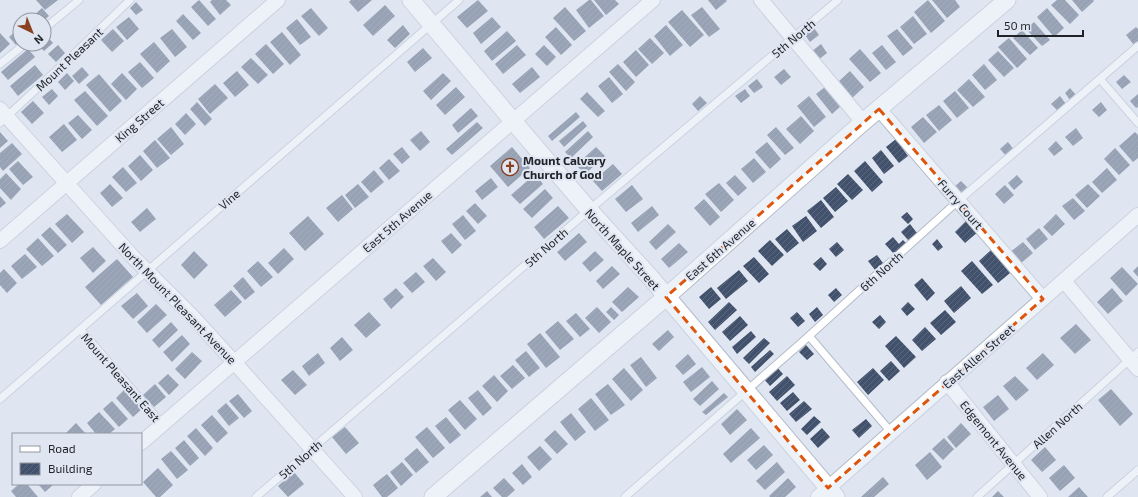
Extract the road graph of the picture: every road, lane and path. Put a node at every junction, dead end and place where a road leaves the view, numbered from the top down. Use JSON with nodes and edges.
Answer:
{"nodes":[{"id":1,"x":79,"y":0,"type":"edge"},
{"id":2,"x":278,"y":0,"type":"edge"},
{"id":3,"x":411,"y":0,"type":"edge"},
{"id":4,"x":460,"y":0,"type":"edge"},
{"id":5,"x":653,"y":0,"type":"edge"},
{"id":6,"x":761,"y":0,"type":"edge"},
{"id":7,"x":838,"y":0,"type":"edge"},
{"id":8,"x":1008,"y":0,"type":"edge"},
{"id":9,"x":125,"y":2,"type":"edge"},
{"id":10,"x":52,"y":22,"type":"edge"},
{"id":11,"x":432,"y":25,"type":"junction"},
{"id":12,"x":793,"y":37,"type":"junction"},
{"id":13,"x":1138,"y":46,"type":"edge"},
{"id":14,"x":15,"y":52,"type":"edge"},
{"id":15,"x":0,"y":64,"type":"edge"},
{"id":16,"x":1100,"y":79,"type":"junction"},
{"id":17,"x":879,"y":109,"type":"junction"},
{"id":18,"x":2,"y":116,"type":"edge"},
{"id":19,"x":513,"y":121,"type":"junction"},
{"id":20,"x":1138,"y":123,"type":"edge"},
{"id":21,"x":862,"y":124,"type":"junction"},
{"id":22,"x":67,"y":183,"type":"junction"},
{"id":23,"x":958,"y":201,"type":"junction"},
{"id":24,"x":589,"y":210,"type":"junction"},
{"id":25,"x":1138,"y":215,"type":"edge"},
{"id":26,"x":0,"y":241,"type":"edge"},
{"id":27,"x":147,"y":270,"type":"junction"},
{"id":28,"x":1064,"y":281,"type":"junction"},
{"id":29,"x":666,"y":297,"type":"junction"},
{"id":30,"x":1043,"y":299,"type":"junction"},
{"id":31,"x":80,"y":329,"type":"junction"},
{"id":32,"x":809,"y":336,"type":"junction"},
{"id":33,"x":1135,"y":360,"type":"edge"},
{"id":34,"x":234,"y":362,"type":"junction"},
{"id":35,"x":947,"y":382,"type":"junction"},
{"id":36,"x":746,"y":390,"type":"junction"},
{"id":37,"x":0,"y":399,"type":"edge"},
{"id":38,"x":162,"y":424,"type":"junction"},
{"id":39,"x":891,"y":432,"type":"junction"},
{"id":40,"x":142,"y":442,"type":"edge"},
{"id":41,"x":312,"y":448,"type":"junction"},
{"id":42,"x":1014,"y":464,"type":"junction"},
{"id":43,"x":1138,"y":470,"type":"edge"},
{"id":44,"x":93,"y":485,"type":"edge"},
{"id":45,"x":827,"y":494,"type":"edge"},
{"id":46,"x":79,"y":497,"type":"edge"},
{"id":47,"x":256,"y":497,"type":"edge"},
{"id":48,"x":355,"y":497,"type":"edge"},
{"id":49,"x":433,"y":497,"type":"edge"},
{"id":50,"x":625,"y":497,"type":"edge"},
{"id":51,"x":977,"y":497,"type":"edge"},
{"id":52,"x":1040,"y":497,"type":"edge"},
{"id":53,"x":1107,"y":497,"type":"edge"}],
"edges":[{"from":1,"to":10,"type":"lane"},
{"from":2,"to":22,"type":"street","name":"King Street"},
{"from":3,"to":11,"type":"street","name":"North Maple Street"},
{"from":4,"to":11,"type":"lane","name":"Vine"},
{"from":5,"to":19,"type":"street","name":"East 5th Avenue"},
{"from":6,"to":12,"type":"street"},
{"from":7,"to":12,"type":"lane","name":"5th North"},
{"from":8,"to":17,"type":"street","name":"East 6th Avenue"},
{"from":9,"to":18,"type":"lane","name":"Mount Pleasant"},
{"from":11,"to":19,"type":"street","name":"North Maple Street"},
{"from":11,"to":27,"type":"lane","name":"Vine"},
{"from":12,"to":21,"type":"street"},
{"from":12,"to":24,"type":"lane","name":"5th North"},
{"from":13,"to":16,"type":"lane","name":"6th North"},
{"from":14,"to":15,"type":"lane"},
{"from":16,"to":20,"type":"lane"},
{"from":16,"to":23,"type":"lane","name":"6th North"},
{"from":17,"to":21,"type":"street","name":"East 6th Avenue"},
{"from":17,"to":23,"type":"street","name":"Furry Court"},
{"from":18,"to":22,"type":"street","name":"North Mount Pleasant Avenue"},
{"from":19,"to":24,"type":"street","name":"North Maple Street"},
{"from":19,"to":34,"type":"street","name":"East 5th Avenue"},
{"from":21,"to":29,"type":"street","name":"East 6th Avenue"},
{"from":22,"to":26,"type":"street","name":"King Street"},
{"from":22,"to":27,"type":"street","name":"North Mount Pleasant Avenue"},
{"from":23,"to":30,"type":"street","name":"Furry Court"},
{"from":23,"to":32,"type":"lane","name":"6th North"},
{"from":24,"to":29,"type":"street","name":"North Maple Street"},
{"from":24,"to":41,"type":"lane","name":"5th North"},
{"from":25,"to":28,"type":"street","name":"East Allen Street"},
{"from":27,"to":31,"type":"lane","name":"Vine"},
{"from":27,"to":34,"type":"street","name":"North Mount Pleasant Avenue"},
{"from":28,"to":30,"type":"street","name":"East Allen Street"},
{"from":28,"to":33,"type":"street"},
{"from":29,"to":36,"type":"street","name":"North Maple Street"},
{"from":29,"to":49,"type":"street","name":"East 6th Avenue"},
{"from":30,"to":35,"type":"street","name":"East Allen Street"},
{"from":31,"to":37,"type":"lane","name":"Vine"},
{"from":31,"to":38,"type":"lane","name":"Mount Pleasant East"},
{"from":32,"to":36,"type":"lane","name":"6th North"},
{"from":32,"to":39,"type":"lane"},
{"from":33,"to":42,"type":"lane","name":"Allen North"},
{"from":34,"to":38,"type":"street","name":"East 5th Avenue"},
{"from":34,"to":41,"type":"street","name":"North Mount Pleasant Avenue"},
{"from":35,"to":39,"type":"street","name":"East Allen Street"},
{"from":35,"to":42,"type":"street","name":"Edgemont Avenue"},
{"from":36,"to":45,"type":"street","name":"North Maple Street"},
{"from":36,"to":50,"type":"lane","name":"6th North"},
{"from":38,"to":40,"type":"street","name":"East 5th Avenue"},
{"from":39,"to":45,"type":"street","name":"East Allen Street"},
{"from":41,"to":47,"type":"lane","name":"5th North"},
{"from":41,"to":48,"type":"street","name":"North Mount Pleasant Avenue"},
{"from":42,"to":51,"type":"lane","name":"Allen North"},
{"from":42,"to":52,"type":"street","name":"Edgemont Avenue"},
{"from":43,"to":53,"type":"lane"},
{"from":44,"to":46,"type":"street"}]}
